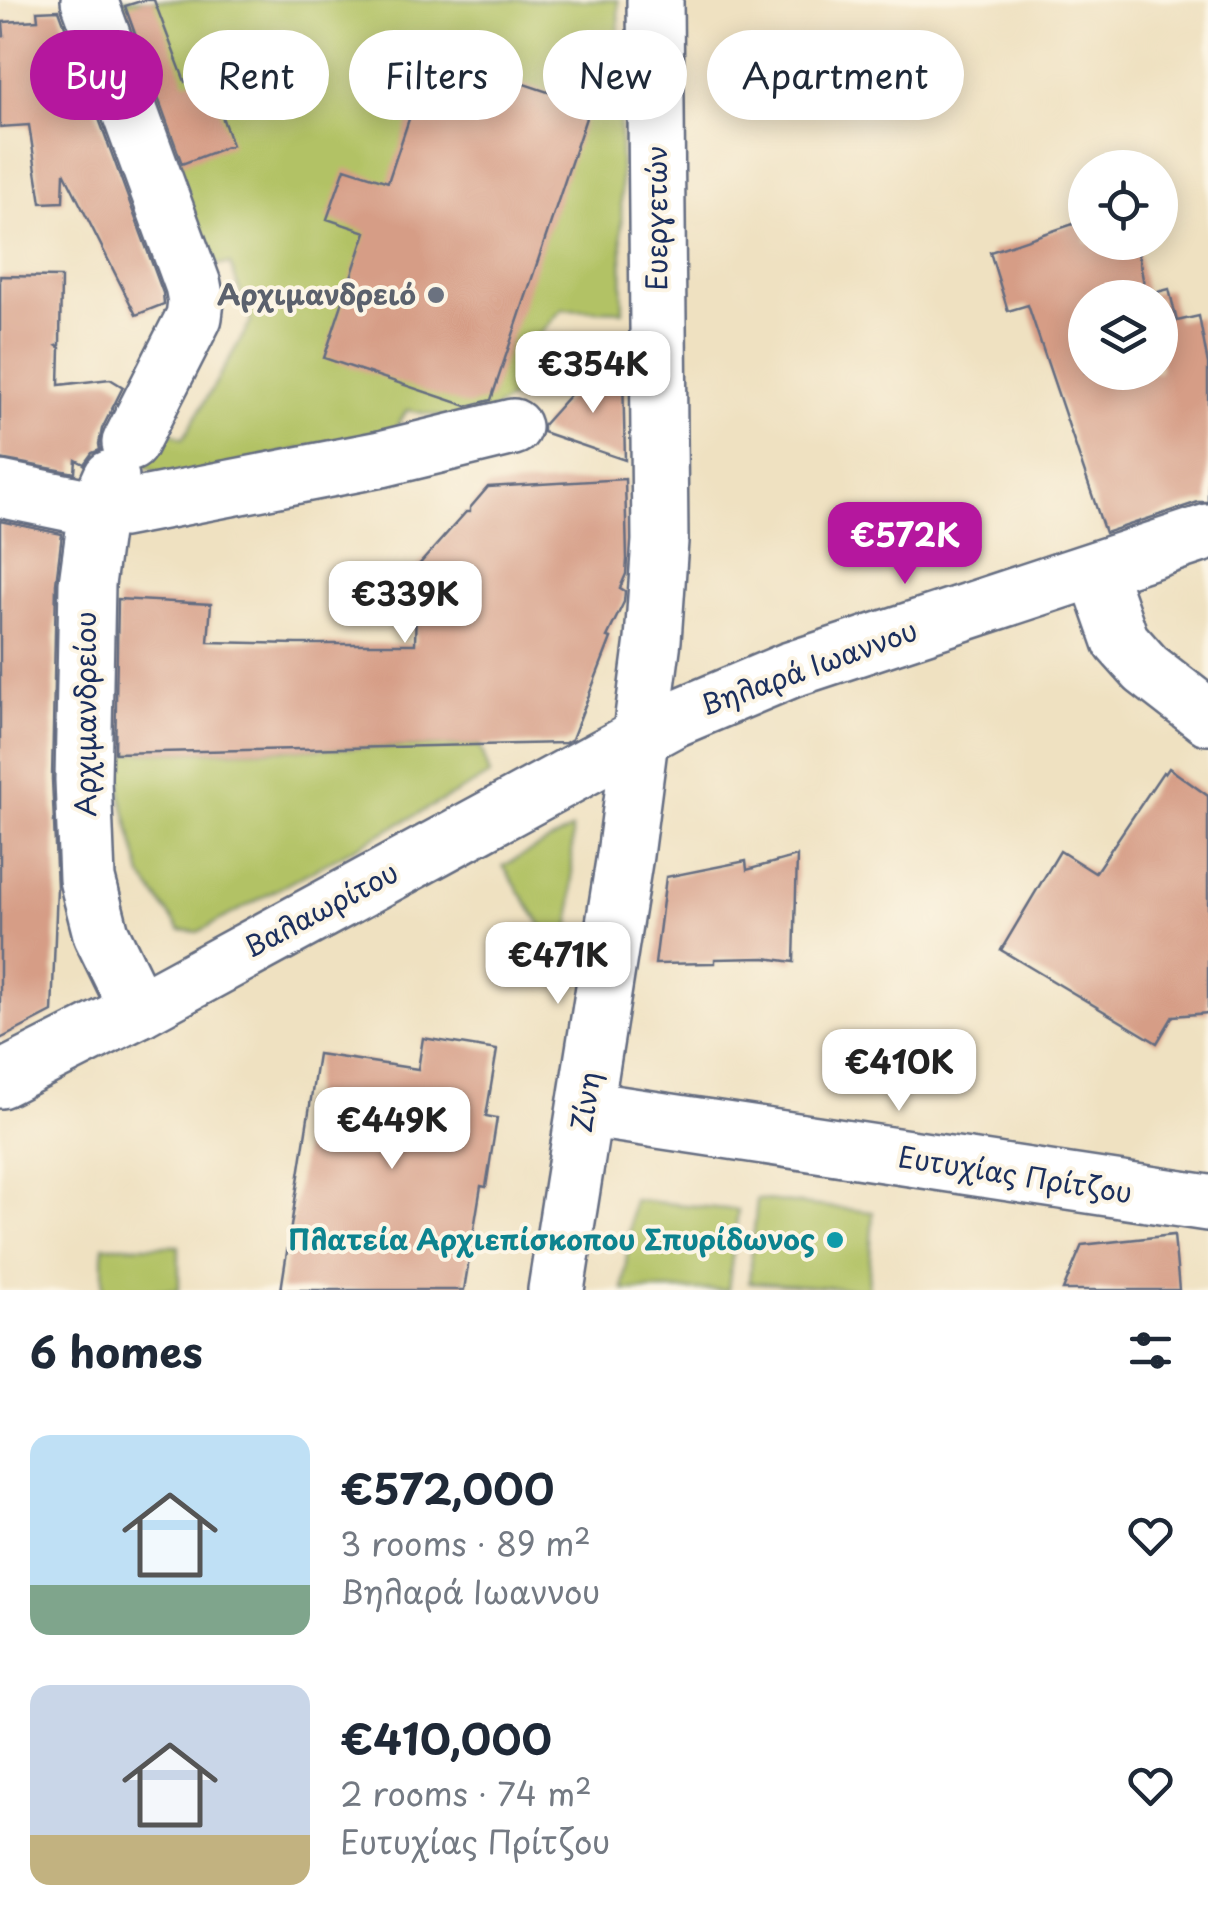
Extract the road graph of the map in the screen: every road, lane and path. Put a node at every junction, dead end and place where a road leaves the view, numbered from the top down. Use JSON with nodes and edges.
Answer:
{"nodes":[{"id":1,"x":89,"y":0,"type":"edge"},
{"id":2,"x":655,"y":0,"type":"edge"},
{"id":3,"x":513,"y":427,"type":"dead end"},
{"id":4,"x":113,"y":477,"type":"junction"},
{"id":5,"x":0,"y":489,"type":"edge"},
{"id":6,"x":1208,"y":532,"type":"edge"},
{"id":7,"x":1096,"y":570,"type":"junction"},
{"id":8,"x":1208,"y":717,"type":"edge"},
{"id":9,"x":640,"y":736,"type":"junction"},
{"id":10,"x":138,"y":1010,"type":"junction"},
{"id":11,"x":0,"y":1080,"type":"edge"},
{"id":12,"x":585,"y":1109,"type":"junction"},
{"id":13,"x":1208,"y":1203,"type":"edge"},
{"id":14,"x":556,"y":1290,"type":"edge"}],
"edges":[{"from":1,"to":4,"type":"street","name":"Αρχιμανδρείου"},
{"from":2,"to":9,"type":"street","name":"Ευεργετών"},
{"from":3,"to":4,"type":"street"},
{"from":4,"to":5,"type":"street"},
{"from":4,"to":10,"type":"street","name":"Αρχιμανδρείου"},
{"from":6,"to":7,"type":"street","name":"Βηλαρά Ιωαννου"},
{"from":7,"to":8,"type":"street"},
{"from":7,"to":9,"type":"street","name":"Βηλαρά Ιωαννου"},
{"from":9,"to":10,"type":"street","name":"Βαλαωρίτου"},
{"from":9,"to":12,"type":"street","name":"Ζίνη"},
{"from":10,"to":11,"type":"street","name":"Βαλαωρίτου"},
{"from":12,"to":13,"type":"street","name":"Ευτυχίας Πρίτζου"},
{"from":12,"to":14,"type":"street","name":"Ζίνη"}]}
